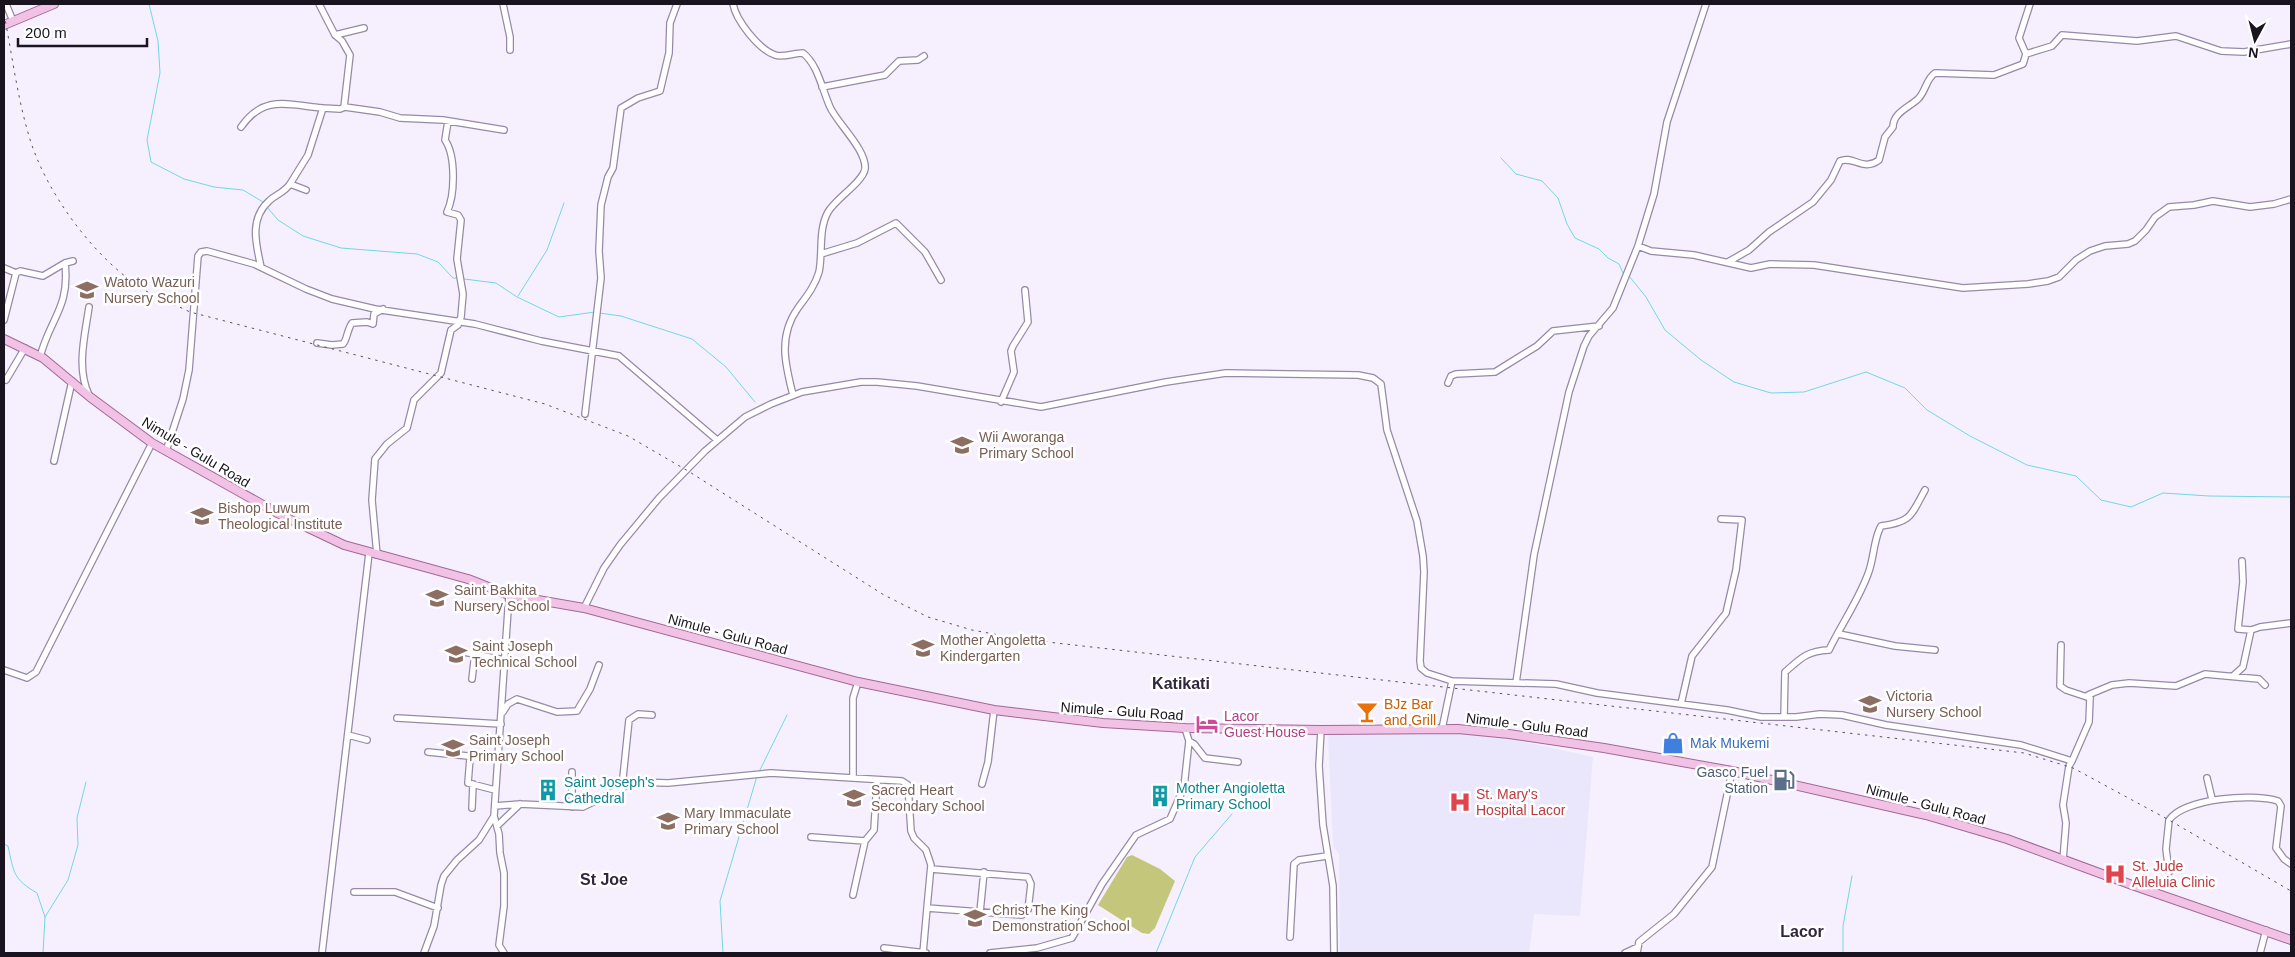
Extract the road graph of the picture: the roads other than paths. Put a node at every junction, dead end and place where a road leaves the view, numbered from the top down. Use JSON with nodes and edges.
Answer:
{"nodes":[{"id":1,"x":6,"y":4,"type":"edge"},
{"id":2,"x":54,"y":4,"type":"edge"},
{"id":3,"x":319,"y":4,"type":"edge"},
{"id":4,"x":503,"y":4,"type":"edge"},
{"id":5,"x":677,"y":4,"type":"edge"},
{"id":6,"x":732,"y":4,"type":"edge"},
{"id":7,"x":1706,"y":4,"type":"edge"},
{"id":8,"x":2030,"y":4,"type":"edge"},
{"id":9,"x":12,"y":21,"type":"junction"},
{"id":10,"x":4,"y":25,"type":"edge"},
{"id":11,"x":364,"y":28,"type":"dead end"},
{"id":12,"x":335,"y":35,"type":"junction"},
{"id":13,"x":2291,"y":44,"type":"edge"},
{"id":14,"x":510,"y":50,"type":"dead end"},
{"id":15,"x":2026,"y":54,"type":"junction"},
{"id":16,"x":924,"y":56,"type":"dead end"},
{"id":17,"x":822,"y":87,"type":"junction"},
{"id":18,"x":344,"y":107,"type":"junction"},
{"id":19,"x":322,"y":108,"type":"junction"},
{"id":20,"x":448,"y":121,"type":"junction"},
{"id":21,"x":240,"y":127,"type":"dead end"},
{"id":22,"x":504,"y":130,"type":"dead end"},
{"id":23,"x":290,"y":184,"type":"junction"},
{"id":24,"x":306,"y":190,"type":"dead end"},
{"id":25,"x":2291,"y":199,"type":"edge"},
{"id":26,"x":1638,"y":246,"type":"junction"},
{"id":27,"x":821,"y":254,"type":"junction"},
{"id":28,"x":73,"y":261,"type":"dead end"},
{"id":29,"x":1728,"y":262,"type":"junction"},
{"id":30,"x":65,"y":263,"type":"junction"},
{"id":31,"x":261,"y":267,"type":"junction"},
{"id":32,"x":4,"y":268,"type":"edge"},
{"id":33,"x":16,"y":273,"type":"junction"},
{"id":34,"x":941,"y":280,"type":"dead end"},
{"id":35,"x":1025,"y":290,"type":"dead end"},
{"id":36,"x":89,"y":306,"type":"dead end"},
{"id":37,"x":383,"y":309,"type":"junction"},
{"id":38,"x":4,"y":320,"type":"edge"},
{"id":39,"x":458,"y":321,"type":"junction"},
{"id":40,"x":1599,"y":326,"type":"junction"},
{"id":41,"x":4,"y":339,"type":"edge"},
{"id":42,"x":317,"y":343,"type":"dead end"},
{"id":43,"x":25,"y":348,"type":"junction"},
{"id":44,"x":591,"y":349,"type":"junction"},
{"id":45,"x":40,"y":357,"type":"junction"},
{"id":46,"x":6,"y":380,"type":"dead end"},
{"id":47,"x":72,"y":381,"type":"junction"},
{"id":48,"x":1448,"y":383,"type":"dead end"},
{"id":49,"x":793,"y":395,"type":"junction"},
{"id":50,"x":90,"y":397,"type":"junction"},
{"id":51,"x":1001,"y":402,"type":"junction"},
{"id":52,"x":585,"y":414,"type":"dead end"},
{"id":53,"x":717,"y":440,"type":"junction"},
{"id":54,"x":152,"y":443,"type":"junction"},
{"id":55,"x":166,"y":451,"type":"junction"},
{"id":56,"x":54,"y":461,"type":"dead end"},
{"id":57,"x":1924,"y":490,"type":"dead end"},
{"id":58,"x":1721,"y":519,"type":"dead end"},
{"id":59,"x":373,"y":554,"type":"junction"},
{"id":60,"x":2242,"y":561,"type":"dead end"},
{"id":61,"x":509,"y":594,"type":"junction"},
{"id":62,"x":584,"y":608,"type":"junction"},
{"id":63,"x":2291,"y":623,"type":"edge"},
{"id":64,"x":2251,"y":630,"type":"junction"},
{"id":65,"x":1839,"y":634,"type":"junction"},
{"id":66,"x":2061,"y":645,"type":"dead end"},
{"id":67,"x":1935,"y":650,"type":"dead end"},
{"id":68,"x":464,"y":652,"type":"dead end"},
{"id":69,"x":475,"y":653,"type":"junction"},
{"id":70,"x":504,"y":660,"type":"junction"},
{"id":71,"x":599,"y":665,"type":"dead end"},
{"id":72,"x":4,"y":670,"type":"edge"},
{"id":73,"x":2233,"y":676,"type":"junction"},
{"id":74,"x":472,"y":679,"type":"dead end"},
{"id":75,"x":1452,"y":681,"type":"junction"},
{"id":76,"x":858,"y":682,"type":"junction"},
{"id":77,"x":1516,"y":683,"type":"junction"},
{"id":78,"x":2265,"y":685,"type":"dead end"},
{"id":79,"x":2090,"y":698,"type":"junction"},
{"id":80,"x":1681,"y":704,"type":"junction"},
{"id":81,"x":994,"y":710,"type":"junction"},
{"id":82,"x":502,"y":715,"type":"junction"},
{"id":83,"x":652,"y":715,"type":"dead end"},
{"id":84,"x":1784,"y":716,"type":"junction"},
{"id":85,"x":397,"y":718,"type":"dead end"},
{"id":86,"x":501,"y":724,"type":"junction"},
{"id":87,"x":1184,"y":728,"type":"junction"},
{"id":88,"x":1442,"y":729,"type":"junction"},
{"id":89,"x":1321,"y":730,"type":"junction"},
{"id":90,"x":348,"y":735,"type":"junction"},
{"id":91,"x":367,"y":740,"type":"dead end"},
{"id":92,"x":1189,"y":741,"type":"junction"},
{"id":93,"x":428,"y":752,"type":"dead end"},
{"id":94,"x":2072,"y":761,"type":"junction"},
{"id":95,"x":1238,"y":762,"type":"dead end"},
{"id":96,"x":1732,"y":771,"type":"junction"},
{"id":97,"x":572,"y":772,"type":"dead end"},
{"id":98,"x":853,"y":778,"type":"junction"},
{"id":99,"x":2207,"y":778,"type":"dead end"},
{"id":100,"x":877,"y":780,"type":"junction"},
{"id":101,"x":474,"y":784,"type":"junction"},
{"id":102,"x":982,"y":784,"type":"dead end"},
{"id":103,"x":622,"y":787,"type":"junction"},
{"id":104,"x":495,"y":790,"type":"junction"},
{"id":105,"x":2212,"y":799,"type":"junction"},
{"id":106,"x":520,"y":804,"type":"junction"},
{"id":107,"x":495,"y":806,"type":"junction"},
{"id":108,"x":572,"y":806,"type":"junction"},
{"id":109,"x":472,"y":808,"type":"dead end"},
{"id":110,"x":494,"y":816,"type":"junction"},
{"id":111,"x":497,"y":826,"type":"junction"},
{"id":112,"x":811,"y":837,"type":"dead end"},
{"id":113,"x":865,"y":841,"type":"junction"},
{"id":114,"x":1327,"y":856,"type":"junction"},
{"id":115,"x":2063,"y":860,"type":"junction"},
{"id":116,"x":2291,"y":864,"type":"edge"},
{"id":117,"x":931,"y":869,"type":"junction"},
{"id":118,"x":984,"y":872,"type":"junction"},
{"id":119,"x":2169,"y":872,"type":"dead end"},
{"id":120,"x":354,"y":892,"type":"dead end"},
{"id":121,"x":853,"y":895,"type":"dead end"},
{"id":122,"x":438,"y":908,"type":"junction"},
{"id":123,"x":927,"y":908,"type":"junction"},
{"id":124,"x":980,"y":912,"type":"junction"},
{"id":125,"x":2266,"y":930,"type":"junction"},
{"id":126,"x":1290,"y":937,"type":"dead end"},
{"id":127,"x":2291,"y":940,"type":"edge"},
{"id":128,"x":884,"y":948,"type":"dead end"},
{"id":129,"x":1638,"y":950,"type":"edge"},
{"id":130,"x":322,"y":953,"type":"edge"},
{"id":131,"x":424,"y":953,"type":"edge"},
{"id":132,"x":504,"y":953,"type":"edge"},
{"id":133,"x":923,"y":953,"type":"edge"},
{"id":134,"x":927,"y":953,"type":"edge"},
{"id":135,"x":990,"y":953,"type":"edge"},
{"id":136,"x":1000,"y":953,"type":"edge"},
{"id":137,"x":1334,"y":953,"type":"edge"},
{"id":138,"x":1625,"y":953,"type":"edge"},
{"id":139,"x":2260,"y":953,"type":"edge"}],
"edges":[{"from":1,"to":9,"type":"street"},
{"from":2,"to":9,"type":"main road"},
{"from":3,"to":12,"type":"street"},
{"from":4,"to":14,"type":"street"},
{"from":5,"to":44,"type":"street"},
{"from":6,"to":17,"type":"street"},
{"from":7,"to":26,"type":"street"},
{"from":8,"to":15,"type":"street"},
{"from":9,"to":10,"type":"main road"},
{"from":11,"to":12,"type":"street"},
{"from":12,"to":18,"type":"street"},
{"from":13,"to":15,"type":"street"},
{"from":15,"to":29,"type":"street"},
{"from":16,"to":17,"type":"street"},
{"from":17,"to":27,"type":"street"},
{"from":18,"to":19,"type":"street"},
{"from":18,"to":20,"type":"street"},
{"from":19,"to":21,"type":"street"},
{"from":19,"to":23,"type":"street"},
{"from":20,"to":22,"type":"street"},
{"from":20,"to":39,"type":"street"},
{"from":23,"to":24,"type":"street"},
{"from":23,"to":31,"type":"street"},
{"from":25,"to":29,"type":"street"},
{"from":26,"to":29,"type":"street"},
{"from":26,"to":40,"type":"street"},
{"from":27,"to":34,"type":"street"},
{"from":27,"to":49,"type":"street"},
{"from":28,"to":30,"type":"street"},
{"from":30,"to":33,"type":"street"},
{"from":30,"to":45,"type":"street"},
{"from":31,"to":37,"type":"street"},
{"from":31,"to":55,"type":"street"},
{"from":32,"to":33,"type":"street"},
{"from":33,"to":38,"type":"street"},
{"from":35,"to":51,"type":"street"},
{"from":36,"to":50,"type":"street"},
{"from":37,"to":39,"type":"street"},
{"from":37,"to":42,"type":"street"},
{"from":39,"to":44,"type":"street"},
{"from":39,"to":59,"type":"street"},
{"from":40,"to":48,"type":"street"},
{"from":40,"to":77,"type":"street"},
{"from":41,"to":43,"type":"main road","name":"Nimule - Gulu Road"},
{"from":43,"to":45,"type":"main road","name":"Nimule - Gulu Road"},
{"from":43,"to":46,"type":"street"},
{"from":44,"to":52,"type":"street"},
{"from":44,"to":53,"type":"street"},
{"from":45,"to":47,"type":"main road","name":"Nimule - Gulu Road"},
{"from":47,"to":50,"type":"main road","name":"Nimule - Gulu Road"},
{"from":47,"to":56,"type":"street"},
{"from":49,"to":51,"type":"street"},
{"from":49,"to":53,"type":"street"},
{"from":50,"to":54,"type":"main road","name":"Nimule - Gulu Road"},
{"from":51,"to":75,"type":"street"},
{"from":53,"to":62,"type":"street"},
{"from":54,"to":55,"type":"main road","name":"Nimule - Gulu Road"},
{"from":54,"to":72,"type":"street"},
{"from":55,"to":59,"type":"main road","name":"Nimule - Gulu Road"},
{"from":57,"to":65,"type":"street"},
{"from":58,"to":80,"type":"street"},
{"from":59,"to":61,"type":"main road","name":"Nimule - Gulu Road"},
{"from":59,"to":90,"type":"street"},
{"from":60,"to":64,"type":"street"},
{"from":61,"to":62,"type":"main road","name":"Nimule - Gulu Road"},
{"from":61,"to":70,"type":"street"},
{"from":62,"to":76,"type":"main road","name":"Nimule - Gulu Road"},
{"from":63,"to":64,"type":"street"},
{"from":64,"to":73,"type":"street"},
{"from":65,"to":67,"type":"street"},
{"from":65,"to":84,"type":"street"},
{"from":66,"to":79,"type":"street"},
{"from":68,"to":69,"type":"street"},
{"from":69,"to":70,"type":"street"},
{"from":69,"to":74,"type":"street"},
{"from":70,"to":82,"type":"street"},
{"from":71,"to":82,"type":"street"},
{"from":73,"to":78,"type":"street"},
{"from":73,"to":79,"type":"street"},
{"from":75,"to":77,"type":"street"},
{"from":75,"to":88,"type":"street"},
{"from":76,"to":81,"type":"main road","name":"Nimule - Gulu Road"},
{"from":76,"to":98,"type":"street"},
{"from":77,"to":80,"type":"street"},
{"from":79,"to":94,"type":"street"},
{"from":80,"to":84,"type":"street"},
{"from":81,"to":87,"type":"main road","name":"Nimule - Gulu Road"},
{"from":81,"to":102,"type":"street"},
{"from":82,"to":86,"type":"street"},
{"from":83,"to":103,"type":"street"},
{"from":84,"to":94,"type":"street"},
{"from":85,"to":86,"type":"street"},
{"from":86,"to":104,"type":"street"},
{"from":87,"to":89,"type":"main road","name":"Nimule - Gulu Road"},
{"from":87,"to":92,"type":"street"},
{"from":88,"to":89,"type":"main road","name":"Nimule - Gulu Road"},
{"from":88,"to":96,"type":"main road","name":"Nimule - Gulu Road"},
{"from":89,"to":114,"type":"street"},
{"from":90,"to":91,"type":"street"},
{"from":90,"to":130,"type":"street"},
{"from":92,"to":95,"type":"street"},
{"from":92,"to":136,"type":"street"},
{"from":93,"to":101,"type":"street"},
{"from":94,"to":115,"type":"street"},
{"from":96,"to":115,"type":"main road","name":"Nimule - Gulu Road"},
{"from":96,"to":129,"type":"street"},
{"from":97,"to":108,"type":"street"},
{"from":98,"to":100,"type":"street"},
{"from":98,"to":103,"type":"street"},
{"from":99,"to":105,"type":"street"},
{"from":100,"to":113,"type":"street"},
{"from":100,"to":117,"type":"street"},
{"from":101,"to":104,"type":"street"},
{"from":101,"to":109,"type":"street"},
{"from":103,"to":108,"type":"street"},
{"from":104,"to":107,"type":"street"},
{"from":105,"to":116,"type":"street"},
{"from":105,"to":119,"type":"street"},
{"from":106,"to":107,"type":"street"},
{"from":106,"to":108,"type":"street"},
{"from":106,"to":111,"type":"street"},
{"from":107,"to":110,"type":"street"},
{"from":110,"to":111,"type":"street"},
{"from":110,"to":122,"type":"street"},
{"from":111,"to":132,"type":"street"},
{"from":112,"to":113,"type":"street"},
{"from":113,"to":121,"type":"street"},
{"from":114,"to":126,"type":"street"},
{"from":114,"to":137,"type":"street"},
{"from":115,"to":125,"type":"main road","name":"Nimule - Gulu Road"},
{"from":117,"to":118,"type":"street"},
{"from":117,"to":123,"type":"street"},
{"from":118,"to":124,"type":"street"},
{"from":118,"to":124,"type":"street"},
{"from":120,"to":122,"type":"street"},
{"from":122,"to":131,"type":"street"},
{"from":123,"to":124,"type":"street"},
{"from":123,"to":133,"type":"street"},
{"from":125,"to":127,"type":"main road","name":"Nimule - Gulu Road"},
{"from":125,"to":139,"type":"street"},
{"from":128,"to":133,"type":"street"},
{"from":129,"to":138,"type":"street"},
{"from":133,"to":134,"type":"street"},
{"from":135,"to":136,"type":"street"}]}
